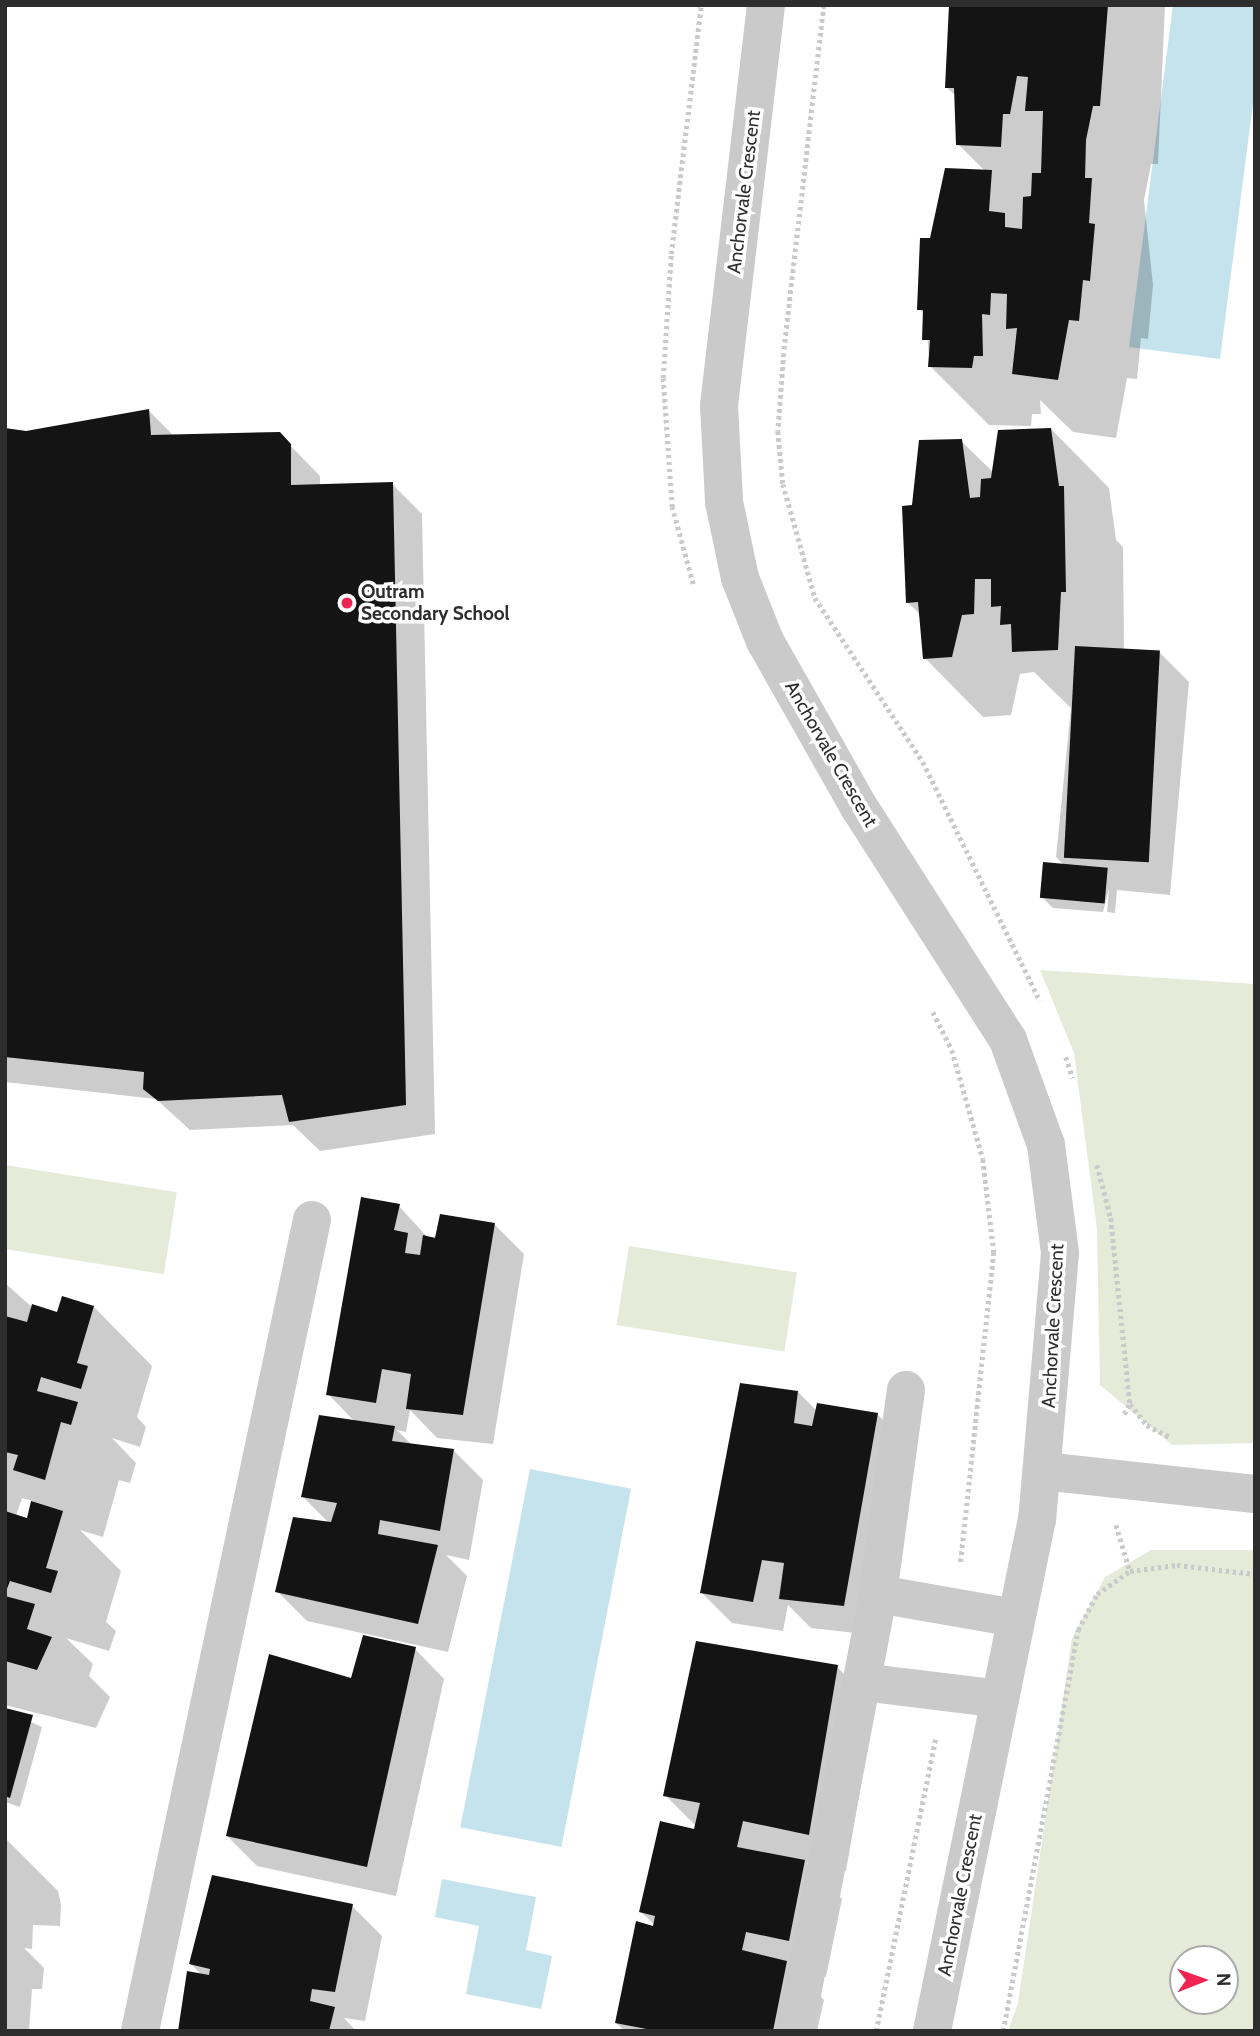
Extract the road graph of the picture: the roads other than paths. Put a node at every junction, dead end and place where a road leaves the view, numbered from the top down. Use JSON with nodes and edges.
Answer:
{"nodes":[{"id":1,"x":766,"y":5,"type":"edge"},
{"id":2,"x":312,"y":1220,"type":"dead end"},
{"id":3,"x":906,"y":1390,"type":"dead end"},
{"id":4,"x":1044,"y":1471,"type":"junction"},
{"id":5,"x":1255,"y":1494,"type":"edge"},
{"id":6,"x":878,"y":1594,"type":"junction"},
{"id":7,"x":1016,"y":1618,"type":"junction"},
{"id":8,"x":862,"y":1682,"type":"junction"},
{"id":9,"x":1000,"y":1699,"type":"junction"},
{"id":10,"x":140,"y":2031,"type":"edge"},
{"id":11,"x":795,"y":2031,"type":"edge"},
{"id":12,"x":932,"y":2031,"type":"edge"}],
"edges":[{"from":1,"to":4,"type":"street","name":"Anchorvale Crescent"},
{"from":2,"to":10,"type":"street"},
{"from":3,"to":6,"type":"street"},
{"from":4,"to":5,"type":"street"},
{"from":4,"to":7,"type":"street","name":"Anchorvale Crescent"},
{"from":6,"to":7,"type":"street"},
{"from":6,"to":8,"type":"street"},
{"from":7,"to":9,"type":"street","name":"Anchorvale Crescent"},
{"from":8,"to":9,"type":"street"},
{"from":8,"to":11,"type":"street"},
{"from":9,"to":12,"type":"street","name":"Anchorvale Crescent"}]}
